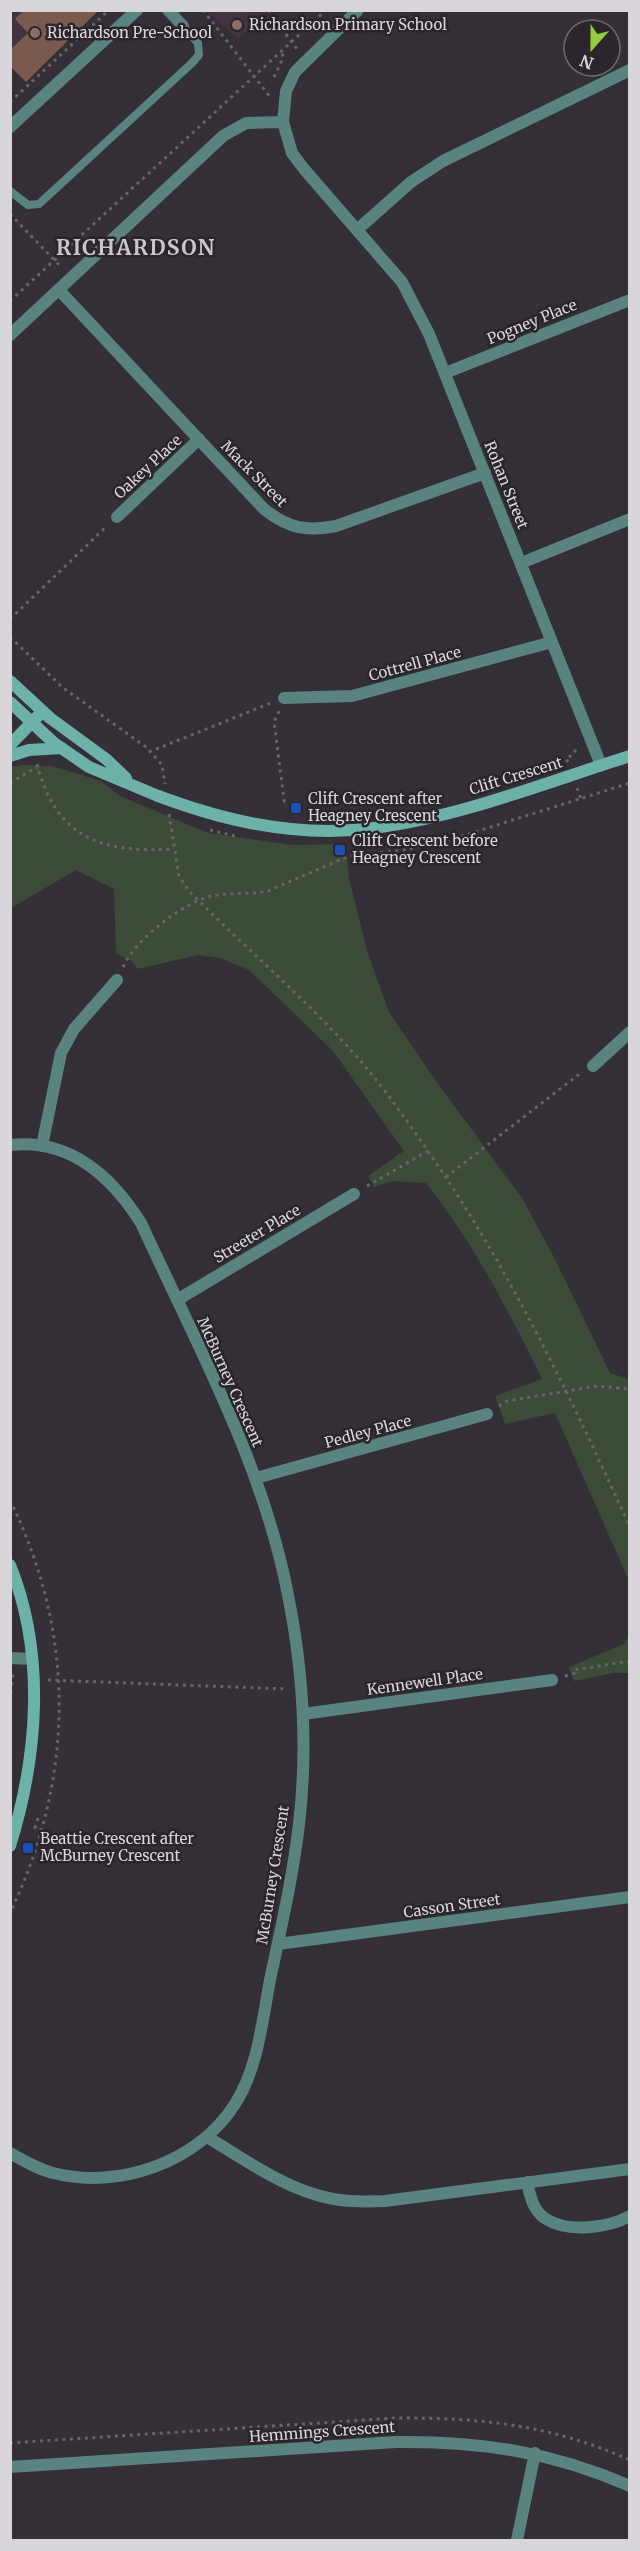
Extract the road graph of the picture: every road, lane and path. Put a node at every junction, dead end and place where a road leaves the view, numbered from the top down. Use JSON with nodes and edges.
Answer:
{"nodes":[{"id":1,"x":109,"y":10,"type":"edge"},
{"id":2,"x":136,"y":10,"type":"edge"},
{"id":3,"x":168,"y":10,"type":"edge"},
{"id":4,"x":203,"y":10,"type":"edge"},
{"id":5,"x":268,"y":10,"type":"edge"},
{"id":6,"x":327,"y":10,"type":"edge"},
{"id":7,"x":358,"y":10,"type":"edge"},
{"id":8,"x":183,"y":26,"type":"joint"},
{"id":9,"x":292,"y":42,"type":"junction"},
{"id":10,"x":306,"y":60,"type":"junction"},
{"id":11,"x":630,"y":70,"type":"edge"},
{"id":12,"x":254,"y":77,"type":"junction"},
{"id":13,"x":10,"y":102,"type":"edge"},
{"id":14,"x":284,"y":104,"type":"junction"},
{"id":15,"x":283,"y":122,"type":"junction"},
{"id":16,"x":10,"y":127,"type":"edge"},
{"id":17,"x":10,"y":191,"type":"edge"},
{"id":18,"x":10,"y":214,"type":"edge"},
{"id":19,"x":358,"y":229,"type":"junction"},
{"id":20,"x":55,"y":261,"type":"junction"},
{"id":21,"x":71,"y":278,"type":"junction"},
{"id":22,"x":59,"y":290,"type":"junction"},
{"id":23,"x":10,"y":300,"type":"edge"},
{"id":24,"x":630,"y":300,"type":"edge"},
{"id":25,"x":10,"y":335,"type":"edge"},
{"id":26,"x":445,"y":373,"type":"junction"},
{"id":27,"x":199,"y":439,"type":"junction"},
{"id":28,"x":485,"y":473,"type":"junction"},
{"id":29,"x":117,"y":517,"type":"joint"},
{"id":30,"x":630,"y":519,"type":"edge"},
{"id":31,"x":521,"y":562,"type":"junction"},
{"id":32,"x":10,"y":619,"type":"edge"},
{"id":33,"x":10,"y":637,"type":"edge"},
{"id":34,"x":552,"y":642,"type":"junction"},
{"id":35,"x":10,"y":681,"type":"edge"},
{"id":36,"x":28,"y":697,"type":"junction"},
{"id":37,"x":284,"y":698,"type":"junction"},
{"id":38,"x":13,"y":709,"type":"edge"},
{"id":39,"x":42,"y":711,"type":"junction"},
{"id":40,"x":32,"y":722,"type":"junction"},
{"id":41,"x":10,"y":745,"type":"edge"},
{"id":42,"x":578,"y":745,"type":"dead end"},
{"id":43,"x":62,"y":748,"type":"junction"},
{"id":44,"x":149,"y":752,"type":"junction"},
{"id":45,"x":10,"y":756,"type":"edge"},
{"id":46,"x":630,"y":756,"type":"edge"},
{"id":47,"x":35,"y":758,"type":"dead end"},
{"id":48,"x":601,"y":765,"type":"junction"},
{"id":49,"x":37,"y":767,"type":"junction"},
{"id":50,"x":572,"y":774,"type":"junction"},
{"id":51,"x":10,"y":783,"type":"edge"},
{"id":52,"x":132,"y":783,"type":"junction"},
{"id":53,"x":630,"y":783,"type":"edge"},
{"id":54,"x":162,"y":792,"type":"junction"},
{"id":55,"x":581,"y":799,"type":"junction"},
{"id":56,"x":170,"y":807,"type":"junction"},
{"id":57,"x":285,"y":807,"type":"dead end"},
{"id":58,"x":174,"y":849,"type":"junction"},
{"id":59,"x":197,"y":900,"type":"junction"},
{"id":60,"x":117,"y":980,"type":"joint"},
{"id":61,"x":630,"y":1032,"type":"edge"},
{"id":62,"x":593,"y":1066,"type":"joint"},
{"id":63,"x":10,"y":1144,"type":"edge"},
{"id":64,"x":42,"y":1146,"type":"junction"},
{"id":65,"x":428,"y":1151,"type":"junction"},
{"id":66,"x":446,"y":1178,"type":"junction"},
{"id":67,"x":354,"y":1194,"type":"joint"},
{"id":68,"x":177,"y":1300,"type":"junction"},
{"id":69,"x":630,"y":1389,"type":"edge"},
{"id":70,"x":567,"y":1392,"type":"junction"},
{"id":71,"x":487,"y":1414,"type":"joint"},
{"id":72,"x":256,"y":1478,"type":"junction"},
{"id":73,"x":630,"y":1527,"type":"edge"},
{"id":74,"x":10,"y":1565,"type":"edge"},
{"id":75,"x":32,"y":1659,"type":"junction"},
{"id":76,"x":630,"y":1661,"type":"edge"},
{"id":77,"x":12,"y":1664,"type":"edge"},
{"id":78,"x":33,"y":1679,"type":"junction"},
{"id":79,"x":552,"y":1680,"type":"joint"},
{"id":80,"x":290,"y":1682,"type":"dead end"},
{"id":81,"x":291,"y":1689,"type":"junction"},
{"id":82,"x":291,"y":1698,"type":"dead end"},
{"id":83,"x":10,"y":1700,"type":"edge"},
{"id":84,"x":303,"y":1714,"type":"junction"},
{"id":85,"x":38,"y":1818,"type":"dead end"},
{"id":86,"x":43,"y":1830,"type":"dead end"},
{"id":87,"x":10,"y":1846,"type":"edge"},
{"id":88,"x":630,"y":1897,"type":"edge"},
{"id":89,"x":278,"y":1944,"type":"junction"},
{"id":90,"x":207,"y":2137,"type":"junction"},
{"id":91,"x":10,"y":2153,"type":"edge"},
{"id":92,"x":630,"y":2169,"type":"edge"},
{"id":93,"x":527,"y":2182,"type":"junction"},
{"id":94,"x":630,"y":2216,"type":"edge"},
{"id":95,"x":535,"y":2454,"type":"junction"},
{"id":96,"x":10,"y":2467,"type":"edge"},
{"id":97,"x":630,"y":2486,"type":"edge"},
{"id":98,"x":517,"y":2541,"type":"edge"}],
"edges":[{"from":1,"to":13,"type":"path"},
{"from":2,"to":16,"type":"street"},
{"from":3,"to":8,"type":"street"},
{"from":4,"to":12,"type":"path"},
{"from":5,"to":9,"type":"path"},
{"from":6,"to":9,"type":"path"},
{"from":7,"to":10,"type":"street","name":"Rohan Street"},
{"from":8,"to":17,"type":"lane"},
{"from":9,"to":10,"type":"path"},
{"from":9,"to":12,"type":"path"},
{"from":10,"to":14,"type":"street","name":"Rohan Street"},
{"from":11,"to":19,"type":"street"},
{"from":12,"to":14,"type":"path"},
{"from":12,"to":20,"type":"path"},
{"from":14,"to":15,"type":"street","name":"Rohan Street"},
{"from":15,"to":19,"type":"street","name":"Rohan Street"},
{"from":15,"to":21,"type":"street"},
{"from":18,"to":20,"type":"path"},
{"from":19,"to":26,"type":"street","name":"Rohan Street"},
{"from":20,"to":21,"type":"path"},
{"from":20,"to":23,"type":"path"},
{"from":21,"to":22,"type":"street"},
{"from":22,"to":25,"type":"street"},
{"from":22,"to":27,"type":"street","name":"Mack Street"},
{"from":24,"to":26,"type":"street","name":"Pogney Place"},
{"from":26,"to":28,"type":"street","name":"Rohan Street"},
{"from":27,"to":28,"type":"street","name":"Mack Street"},
{"from":27,"to":29,"type":"street","name":"Oakey Place"},
{"from":28,"to":31,"type":"street","name":"Rohan Street"},
{"from":29,"to":32,"type":"path"},
{"from":30,"to":31,"type":"street"},
{"from":31,"to":34,"type":"street","name":"Rohan Street"},
{"from":33,"to":44,"type":"path"},
{"from":34,"to":37,"type":"street","name":"Cottrell Place"},
{"from":34,"to":48,"type":"street","name":"Rohan Street"},
{"from":35,"to":36,"type":"street","name":"Clift Crescent"},
{"from":36,"to":38,"type":"street"},
{"from":36,"to":39,"type":"street","name":"Clift Crescent"},
{"from":37,"to":44,"type":"path"},
{"from":37,"to":57,"type":"path"},
{"from":38,"to":40,"type":"street","name":"Clift Crescent"},
{"from":39,"to":40,"type":"street"},
{"from":39,"to":52,"type":"street","name":"Clift Crescent"},
{"from":40,"to":41,"type":"street"},
{"from":40,"to":43,"type":"street","name":"Clift Crescent"},
{"from":42,"to":50,"type":"path"},
{"from":43,"to":45,"type":"street"},
{"from":43,"to":52,"type":"street","name":"Clift Crescent"},
{"from":44,"to":54,"type":"path"},
{"from":46,"to":48,"type":"street","name":"Clift Crescent"},
{"from":47,"to":49,"type":"path"},
{"from":48,"to":50,"type":"street","name":"Clift Crescent"},
{"from":49,"to":51,"type":"path"},
{"from":49,"to":58,"type":"path"},
{"from":50,"to":55,"type":"path"},
{"from":50,"to":56,"type":"street","name":"Clift Crescent"},
{"from":52,"to":54,"type":"street","name":"Clift Crescent"},
{"from":53,"to":55,"type":"path"},
{"from":54,"to":56,"type":"street","name":"Clift Crescent","bridge":true},
{"from":55,"to":59,"type":"path"},
{"from":56,"to":58,"type":"path"},
{"from":58,"to":59,"type":"path"},
{"from":59,"to":60,"type":"path"},
{"from":59,"to":65,"type":"path"},
{"from":60,"to":64,"type":"street"},
{"from":61,"to":62,"type":"street"},
{"from":62,"to":66,"type":"path"},
{"from":63,"to":64,"type":"street","name":"McBurney Crescent"},
{"from":64,"to":68,"type":"street","name":"McBurney Crescent"},
{"from":65,"to":66,"type":"path"},
{"from":65,"to":67,"type":"path"},
{"from":66,"to":70,"type":"path"},
{"from":67,"to":68,"type":"street","name":"Streeter Place"},
{"from":68,"to":72,"type":"street","name":"McBurney Crescent"},
{"from":69,"to":70,"type":"path"},
{"from":70,"to":71,"type":"path"},
{"from":70,"to":73,"type":"path"},
{"from":71,"to":72,"type":"street","name":"Pedley Place"},
{"from":72,"to":84,"type":"street","name":"McBurney Crescent"},
{"from":74,"to":75,"type":"street"},
{"from":75,"to":77,"type":"street"},
{"from":75,"to":78,"type":"street"},
{"from":76,"to":79,"type":"path"},
{"from":77,"to":83,"type":"path"},
{"from":78,"to":81,"type":"path"},
{"from":78,"to":87,"type":"street"},
{"from":79,"to":84,"type":"street","name":"Kennewell Place"},
{"from":80,"to":81,"type":"path"},
{"from":81,"to":82,"type":"path"},
{"from":84,"to":89,"type":"street","name":"McBurney Crescent"},
{"from":85,"to":86,"type":"path"},
{"from":88,"to":89,"type":"street","name":"Casson Street"},
{"from":89,"to":90,"type":"street","name":"McBurney Crescent"},
{"from":90,"to":91,"type":"street","name":"McBurney Crescent"},
{"from":90,"to":93,"type":"street"},
{"from":92,"to":93,"type":"street"},
{"from":93,"to":94,"type":"street"},
{"from":95,"to":96,"type":"street","name":"Hemmings Crescent"},
{"from":95,"to":97,"type":"street","name":"Hemmings Crescent"},
{"from":95,"to":98,"type":"street"}]}
